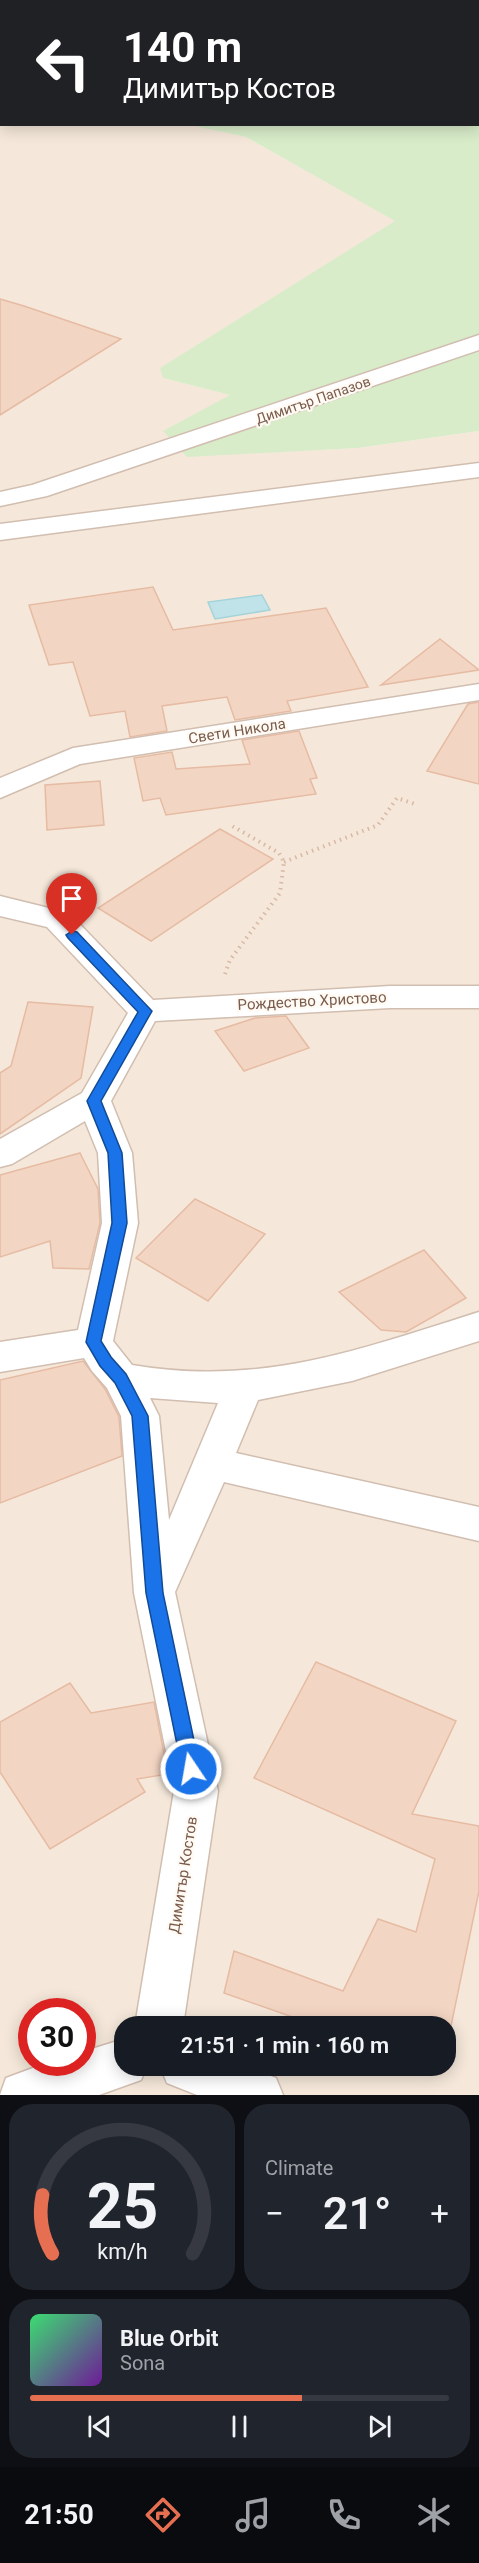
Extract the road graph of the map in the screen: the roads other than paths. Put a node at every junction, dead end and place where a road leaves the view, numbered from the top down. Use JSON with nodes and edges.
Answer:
{"nodes":[{"id":1,"x":479,"y":342,"type":"edge"},
{"id":2,"x":479,"y":470,"type":"edge"},
{"id":3,"x":0,"y":499,"type":"edge"},
{"id":4,"x":0,"y":532,"type":"edge"},
{"id":5,"x":479,"y":692,"type":"edge"},
{"id":6,"x":0,"y":789,"type":"edge"},
{"id":7,"x":0,"y":906,"type":"edge"},
{"id":8,"x":479,"y":997,"type":"edge"},
{"id":9,"x":145,"y":1011,"type":"junction"},
{"id":10,"x":94,"y":1101,"type":"junction"},
{"id":11,"x":0,"y":1155,"type":"edge"},
{"id":12,"x":479,"y":1326,"type":"edge"},
{"id":13,"x":94,"y":1342,"type":"junction"},
{"id":14,"x":0,"y":1356,"type":"edge"},
{"id":15,"x":121,"y":1378,"type":"junction"},
{"id":16,"x":245,"y":1385,"type":"junction"},
{"id":17,"x":213,"y":1464,"type":"junction"},
{"id":18,"x":479,"y":1524,"type":"edge"},
{"id":19,"x":155,"y":1593,"type":"junction"},
{"id":20,"x":161,"y":2016,"type":"edge"},
{"id":21,"x":114,"y":2066,"type":"edge"},
{"id":22,"x":210,"y":2076,"type":"edge"},
{"id":23,"x":23,"y":2095,"type":"edge"},
{"id":24,"x":259,"y":2095,"type":"edge"}],
"edges":[{"from":1,"to":3,"type":"street","name":"Димитър Папазов"},
{"from":2,"to":4,"type":"street"},
{"from":5,"to":6,"type":"street","name":"Свети Никола"},
{"from":7,"to":9,"type":"street"},
{"from":8,"to":9,"type":"street","name":"Рождество Христово"},
{"from":9,"to":10,"type":"street"},
{"from":10,"to":11,"type":"street"},
{"from":10,"to":13,"type":"street"},
{"from":12,"to":16,"type":"street"},
{"from":13,"to":14,"type":"street"},
{"from":13,"to":15,"type":"street","name":"Димитър Костов"},
{"from":15,"to":16,"type":"street"},
{"from":15,"to":19,"type":"street","name":"Димитър Костов"},
{"from":16,"to":17,"type":"street"},
{"from":17,"to":18,"type":"street"},
{"from":17,"to":19,"type":"street"},
{"from":19,"to":20,"type":"street","name":"Димитър Костов"},
{"from":21,"to":23,"type":"street"},
{"from":22,"to":24,"type":"street"}]}
